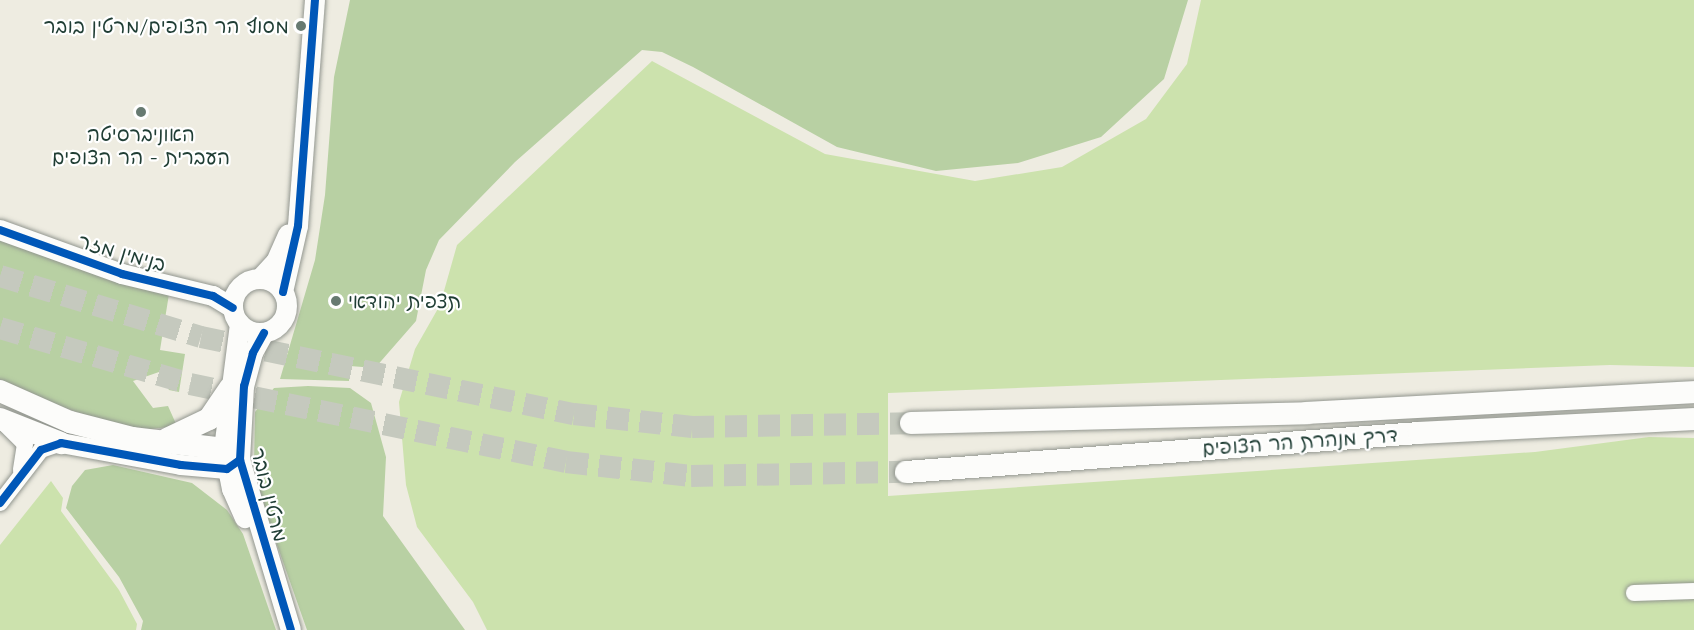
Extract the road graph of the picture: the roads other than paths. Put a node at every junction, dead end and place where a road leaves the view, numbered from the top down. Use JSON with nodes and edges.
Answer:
{"nodes":[{"id":1,"x":315,"y":0,"type":"edge"},
{"id":2,"x":298,"y":201,"type":"junction"},
{"id":3,"x":0,"y":230,"type":"edge"},
{"id":4,"x":252,"y":282,"type":"junction"},
{"id":5,"x":187,"y":288,"type":"junction"},
{"id":6,"x":283,"y":292,"type":"junction"},
{"id":7,"x":237,"y":316,"type":"junction"},
{"id":8,"x":264,"y":333,"type":"junction"},
{"id":9,"x":230,"y":388,"type":"junction"},
{"id":10,"x":0,"y":391,"type":"edge"},
{"id":11,"x":1694,"y":392,"type":"edge"},
{"id":12,"x":0,"y":419,"type":"edge"},
{"id":13,"x":1694,"y":420,"type":"edge"},
{"id":14,"x":911,"y":423,"type":"tunnel mouth"},
{"id":15,"x":156,"y":441,"type":"junction"},
{"id":16,"x":61,"y":443,"type":"junction"},
{"id":17,"x":230,"y":459,"type":"junction"},
{"id":18,"x":181,"y":465,"type":"junction"},
{"id":19,"x":906,"y":472,"type":"tunnel mouth"},
{"id":20,"x":19,"y":480,"type":"junction"},
{"id":21,"x":0,"y":503,"type":"edge"},
{"id":22,"x":239,"y":503,"type":"junction"},
{"id":23,"x":269,"y":566,"type":"junction"},
{"id":24,"x":1694,"y":591,"type":"edge"},
{"id":25,"x":1634,"y":593,"type":"dead end"},
{"id":26,"x":291,"y":630,"type":"edge"}],
"edges":[{"from":1,"to":2,"type":"street"},
{"from":2,"to":4,"type":"street"},
{"from":2,"to":6,"type":"street"},
{"from":3,"to":5,"type":"street","name":"בנימין מזר"},
{"from":4,"to":5,"type":"street","name":"בנימין מזר"},
{"from":4,"to":6,"type":"street"},
{"from":4,"to":7,"type":"street"},
{"from":5,"to":7,"type":"street","name":"בנימין מזר"},
{"from":6,"to":8,"type":"street"},
{"from":7,"to":8,"type":"street"},
{"from":7,"to":9,"type":"street","name":"מרטין בובר"},
{"from":8,"to":17,"type":"street","name":"מרטין בובר"},
{"from":9,"to":15,"type":"main road"},
{"from":9,"to":17,"type":"street","name":"מרטין בובר"},
{"from":10,"to":15,"type":"main road"},
{"from":11,"to":14,"type":"main road","name":"דרך מנהרת הר הצופים"},
{"from":12,"to":16,"type":"main road"},
{"from":12,"to":20,"type":"street"},
{"from":13,"to":19,"type":"main road","name":"דרך מנהרת הר הצופים"},
{"from":15,"to":17,"type":"main road"},
{"from":16,"to":18,"type":"street"},
{"from":16,"to":20,"type":"street"},
{"from":17,"to":18,"type":"street"},
{"from":17,"to":22,"type":"street","name":"מרטין בובר"},
{"from":17,"to":23,"type":"street","name":"מרטין בובר"},
{"from":18,"to":22,"type":"street"},
{"from":20,"to":21,"type":"street"},
{"from":22,"to":23,"type":"street","name":"מרטין בובר"},
{"from":23,"to":26,"type":"street","name":"מרטין בובר"},
{"from":24,"to":25,"type":"street"}]}
